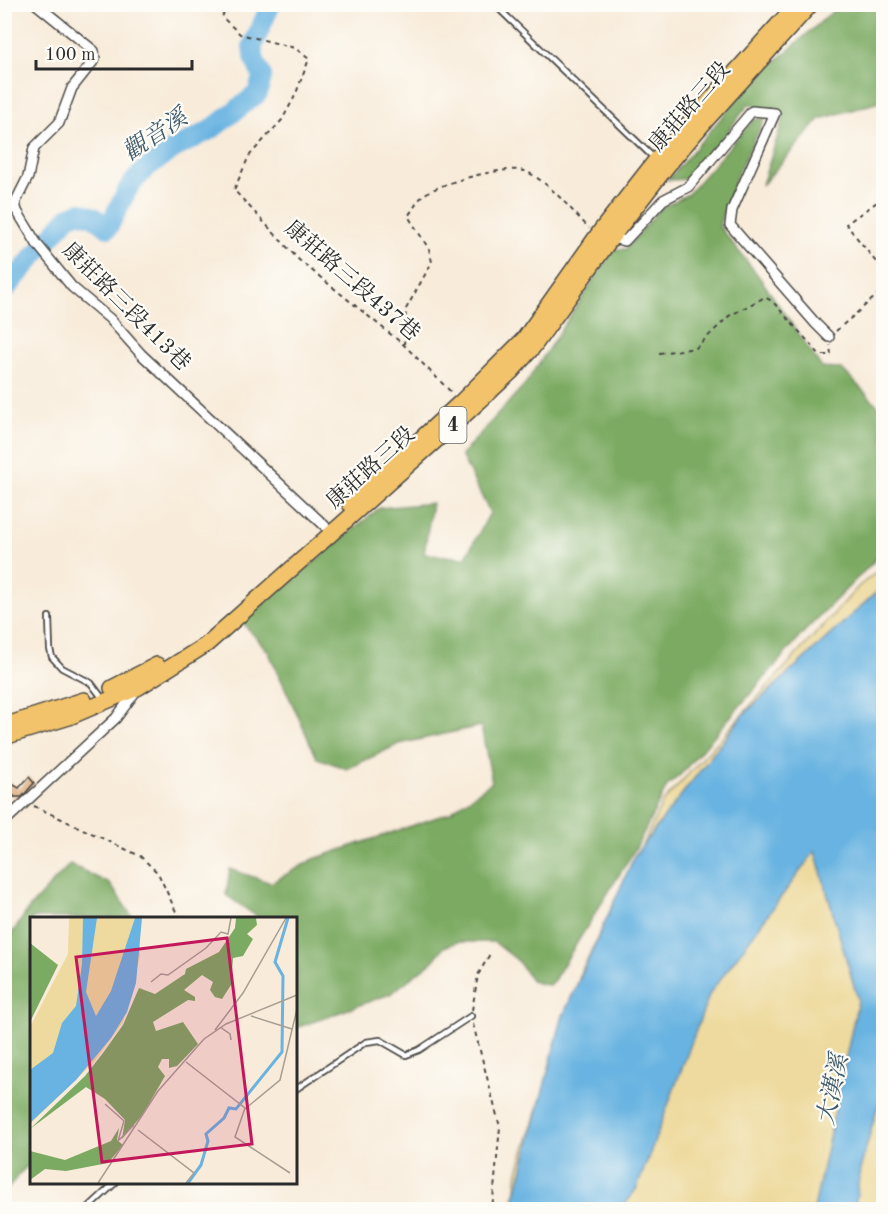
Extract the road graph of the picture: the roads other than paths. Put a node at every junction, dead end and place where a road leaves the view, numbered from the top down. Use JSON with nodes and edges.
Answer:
{"nodes":[{"id":1,"x":36,"y":4,"type":"edge"},
{"id":2,"x":494,"y":4,"type":"edge"},
{"id":3,"x":797,"y":4,"type":"edge"},
{"id":4,"x":812,"y":4,"type":"edge"},
{"id":5,"x":656,"y":160,"type":"junction"},
{"id":6,"x":16,"y":206,"type":"junction"},
{"id":7,"x":4,"y":213,"type":"edge"},
{"id":8,"x":604,"y":237,"type":"junction"},
{"id":9,"x":830,"y":337,"type":"road end"},
{"id":10,"x":325,"y":526,"type":"junction"},
{"id":11,"x":49,"y":617,"type":"dead end"},
{"id":12,"x":140,"y":687,"type":"junction"},
{"id":13,"x":102,"y":698,"type":"junction"},
{"id":14,"x":4,"y":726,"type":"edge"},
{"id":15,"x":4,"y":737,"type":"edge"},
{"id":16,"x":4,"y":822,"type":"edge"},
{"id":17,"x":471,"y":1016,"type":"road end"},
{"id":18,"x":297,"y":1088,"type":"edge"},
{"id":19,"x":114,"y":1184,"type":"edge"},
{"id":20,"x":86,"y":1209,"type":"edge"}],
"edges":[{"from":1,"to":6,"type":"street"},
{"from":2,"to":5,"type":"lane"},
{"from":3,"to":5,"type":"main road","name":"康莊路三段","number":"4"},
{"from":4,"to":8,"type":"main road","name":"康莊路三段","number":"4"},
{"from":5,"to":8,"type":"main road","name":"康莊路三段","number":"4"},
{"from":6,"to":7,"type":"street"},
{"from":6,"to":10,"type":"street","name":"康莊路三段413巷"},
{"from":8,"to":9,"type":"street"},
{"from":8,"to":10,"type":"main road","name":"康莊路三段","number":"4"},
{"from":8,"to":12,"type":"main road","name":"康莊路三段","number":"4"},
{"from":10,"to":13,"type":"main road","name":"康莊路三段","number":"4"},
{"from":11,"to":13,"type":"lane"},
{"from":12,"to":13,"type":"main road","name":"康莊路三段","number":"4"},
{"from":12,"to":16,"type":"street"},
{"from":13,"to":14,"type":"main road","name":"康莊路三段","number":"4"},
{"from":13,"to":15,"type":"main road","name":"康莊路三段","number":"4"},
{"from":17,"to":18,"type":"lane"},
{"from":19,"to":20,"type":"lane"}]}
